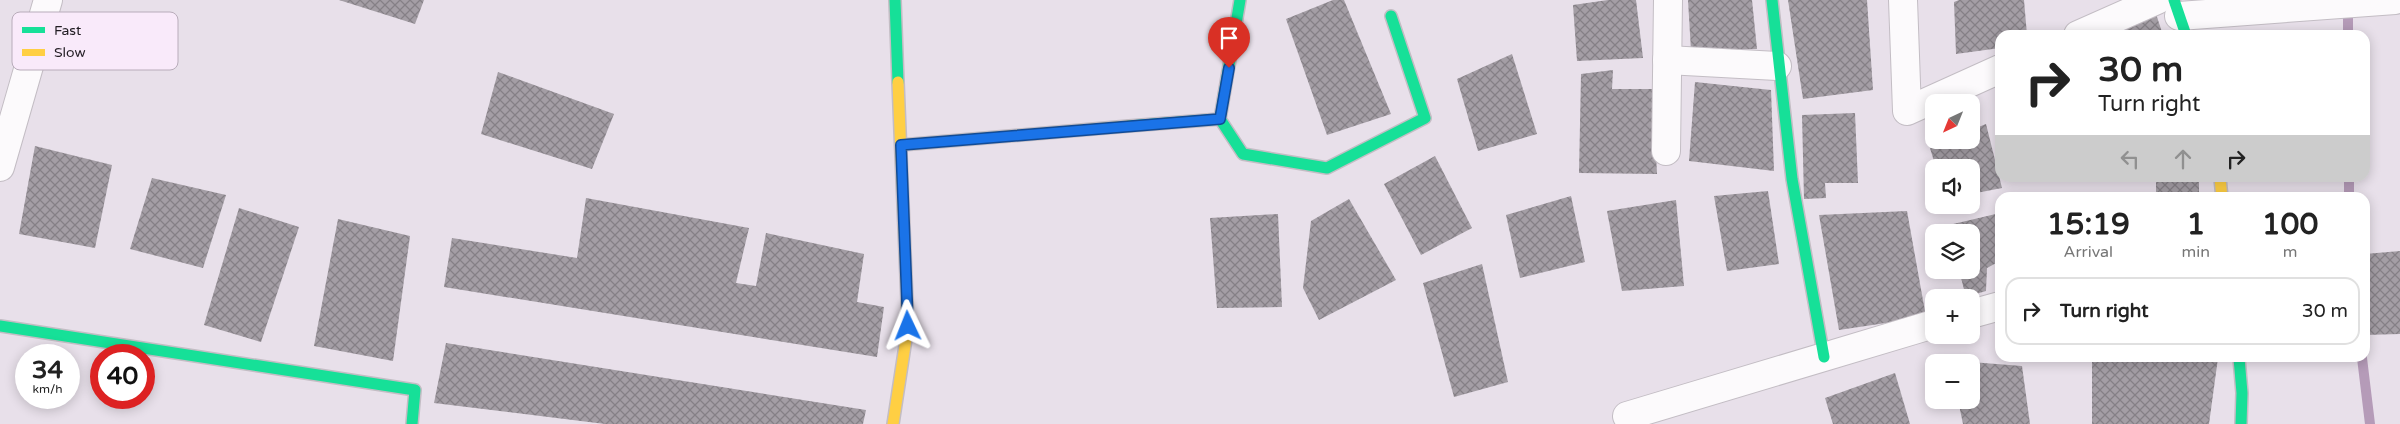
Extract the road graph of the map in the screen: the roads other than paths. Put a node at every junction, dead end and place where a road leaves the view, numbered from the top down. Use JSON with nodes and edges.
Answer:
{"nodes":[{"id":1,"x":896,"y":0,"type":"edge"},
{"id":2,"x":1240,"y":0,"type":"edge"},
{"id":3,"x":1668,"y":0,"type":"edge"},
{"id":4,"x":1772,"y":0,"type":"edge"},
{"id":5,"x":1903,"y":0,"type":"edge"},
{"id":6,"x":2157,"y":0,"type":"edge"},
{"id":7,"x":2395,"y":0,"type":"edge"},
{"id":8,"x":1391,"y":16,"type":"dead end"},
{"id":9,"x":2180,"y":17,"type":"edge"},
{"id":10,"x":2089,"y":30,"type":"edge"},
{"id":11,"x":1667,"y":60,"type":"junction"},
{"id":12,"x":1777,"y":66,"type":"junction"},
{"id":13,"x":28,"y":70,"type":"edge"},
{"id":14,"x":1995,"y":71,"type":"edge"},
{"id":15,"x":1220,"y":119,"type":"junction"},
{"id":16,"x":901,"y":145,"type":"junction"},
{"id":17,"x":1666,"y":151,"type":"dead end"},
{"id":18,"x":0,"y":167,"type":"edge"},
{"id":19,"x":1995,"y":307,"type":"edge"},
{"id":20,"x":1980,"y":312,"type":"edge"},
{"id":21,"x":0,"y":326,"type":"edge"},
{"id":22,"x":1925,"y":327,"type":"edge"},
{"id":23,"x":1824,"y":356,"type":"junction"},
{"id":24,"x":2239,"y":362,"type":"edge"},
{"id":25,"x":1627,"y":416,"type":"dead end"},
{"id":26,"x":412,"y":424,"type":"edge"},
{"id":27,"x":894,"y":424,"type":"edge"},
{"id":28,"x":2241,"y":424,"type":"edge"}],
"edges":[{"from":1,"to":16,"type":"street"},
{"from":2,"to":15,"type":"street"},
{"from":3,"to":11,"type":"street"},
{"from":4,"to":12,"type":"street"},
{"from":5,"to":14,"type":"street"},
{"from":6,"to":10,"type":"street"},
{"from":7,"to":9,"type":"street"},
{"from":8,"to":15,"type":"street"},
{"from":11,"to":12,"type":"street"},
{"from":11,"to":17,"type":"street"},
{"from":12,"to":23,"type":"street"},
{"from":13,"to":18,"type":"street"},
{"from":15,"to":16,"type":"street"},
{"from":16,"to":27,"type":"street"},
{"from":19,"to":20,"type":"street"},
{"from":21,"to":26,"type":"street"},
{"from":22,"to":23,"type":"street"},
{"from":23,"to":25,"type":"street"},
{"from":24,"to":28,"type":"street"}]}
